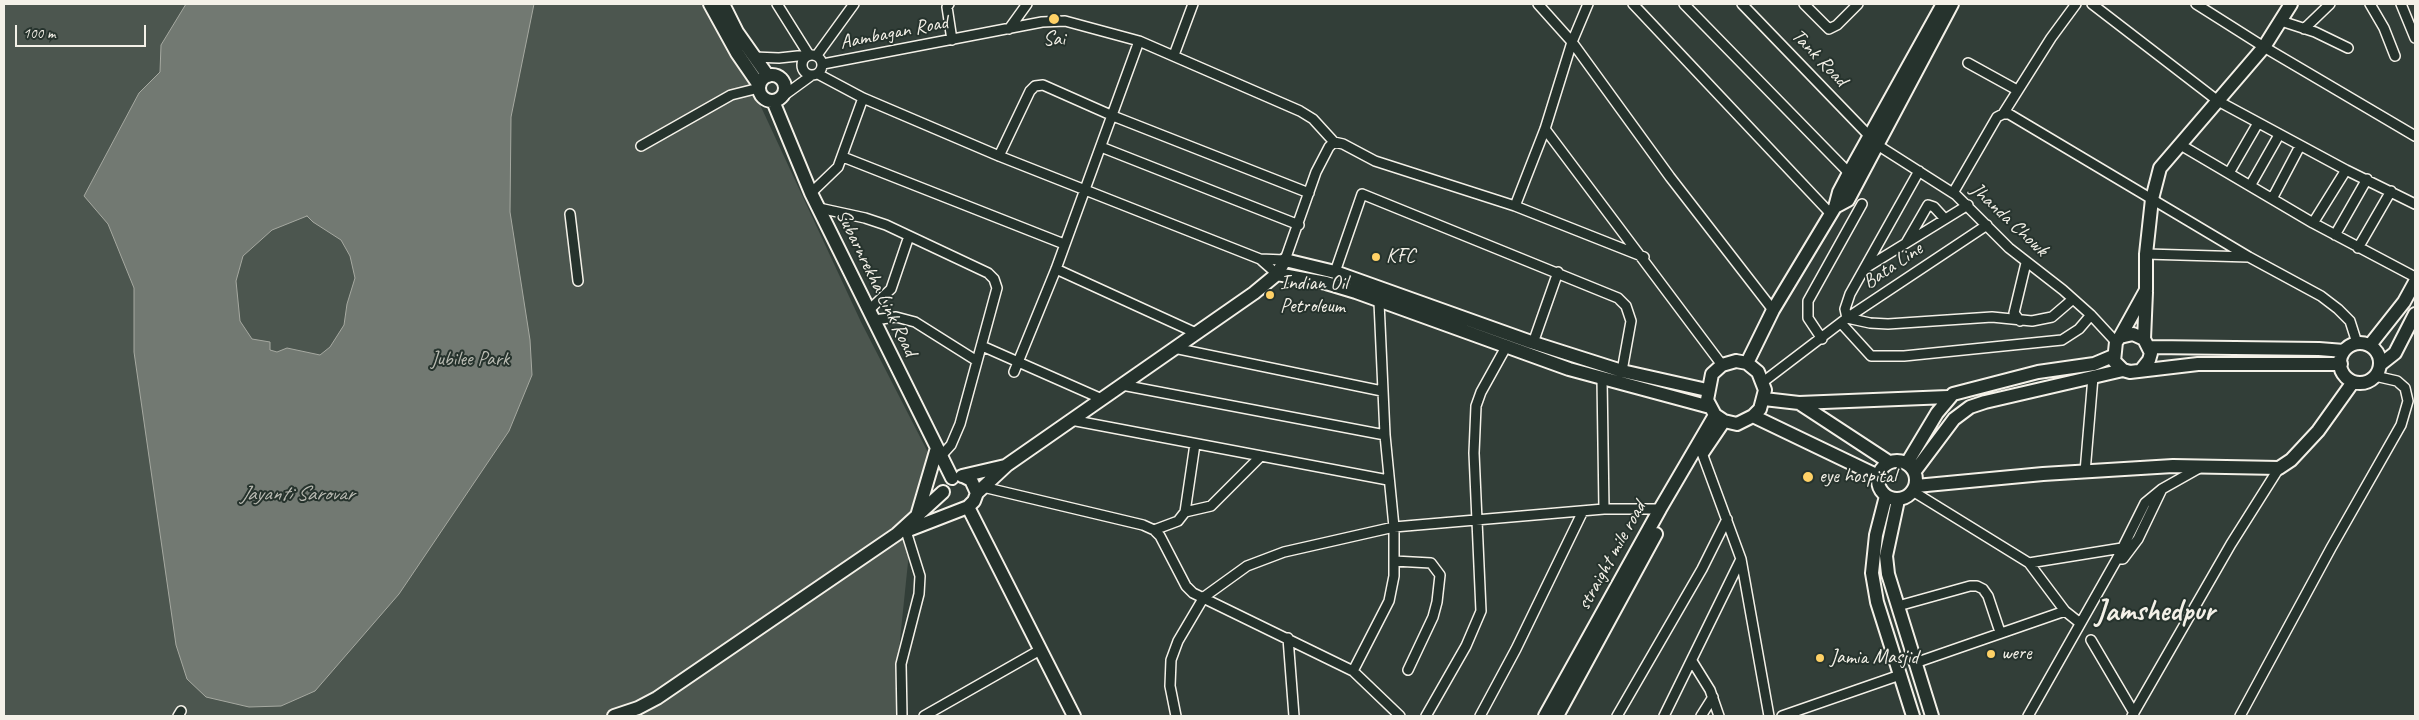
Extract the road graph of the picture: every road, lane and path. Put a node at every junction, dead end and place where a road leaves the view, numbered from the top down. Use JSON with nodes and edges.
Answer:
{"nodes":[{"id":1,"x":710,"y":4,"type":"edge"},
{"id":2,"x":723,"y":4,"type":"edge"},
{"id":3,"x":777,"y":4,"type":"edge"},
{"id":4,"x":854,"y":4,"type":"edge"},
{"id":5,"x":949,"y":4,"type":"edge"},
{"id":6,"x":1027,"y":4,"type":"edge"},
{"id":7,"x":1192,"y":4,"type":"edge"},
{"id":8,"x":1538,"y":4,"type":"edge"},
{"id":9,"x":1588,"y":4,"type":"edge"},
{"id":10,"x":1633,"y":4,"type":"edge"},
{"id":11,"x":1684,"y":4,"type":"edge"},
{"id":12,"x":1742,"y":4,"type":"edge"},
{"id":13,"x":1804,"y":4,"type":"edge"},
{"id":14,"x":1858,"y":4,"type":"edge"},
{"id":15,"x":1943,"y":4,"type":"edge"},
{"id":16,"x":1952,"y":4,"type":"edge"},
{"id":17,"x":2076,"y":4,"type":"edge"},
{"id":18,"x":2092,"y":4,"type":"edge"},
{"id":19,"x":2196,"y":4,"type":"edge"},
{"id":20,"x":2291,"y":4,"type":"edge"},
{"id":21,"x":2330,"y":4,"type":"edge"},
{"id":22,"x":2370,"y":4,"type":"edge"},
{"id":23,"x":2401,"y":4,"type":"edge"},
{"id":24,"x":2281,"y":21,"type":"junction"},
{"id":25,"x":1009,"y":29,"type":"junction"},
{"id":26,"x":2304,"y":29,"type":"junction"},
{"id":27,"x":2415,"y":38,"type":"edge"},
{"id":28,"x":952,"y":40,"type":"junction"},
{"id":29,"x":1139,"y":41,"type":"junction"},
{"id":30,"x":1572,"y":42,"type":"junction"},
{"id":31,"x":2264,"y":46,"type":"junction"},
{"id":32,"x":2348,"y":48,"type":"dead end"},
{"id":33,"x":1174,"y":54,"type":"junction"},
{"id":34,"x":811,"y":55,"type":"junction"},
{"id":35,"x":2395,"y":56,"type":"dead end"},
{"id":36,"x":754,"y":57,"type":"junction"},
{"id":37,"x":1968,"y":63,"type":"dead end"},
{"id":38,"x":823,"y":64,"type":"junction"},
{"id":39,"x":815,"y":75,"type":"junction"},
{"id":40,"x":762,"y":83,"type":"junction"},
{"id":41,"x":2017,"y":90,"type":"junction"},
{"id":42,"x":863,"y":98,"type":"junction"},
{"id":43,"x":776,"y":100,"type":"junction"},
{"id":44,"x":2218,"y":101,"type":"junction"},
{"id":45,"x":2003,"y":114,"type":"junction"},
{"id":46,"x":1113,"y":116,"type":"junction"},
{"id":47,"x":2258,"y":123,"type":"junction"},
{"id":48,"x":1545,"y":129,"type":"junction"},
{"id":49,"x":2279,"y":135,"type":"junction"},
{"id":50,"x":2415,"y":136,"type":"edge"},
{"id":51,"x":1874,"y":141,"type":"junction"},
{"id":52,"x":1334,"y":142,"type":"junction"},
{"id":53,"x":2179,"y":144,"type":"junction"},
{"id":54,"x":641,"y":146,"type":"dead end"},
{"id":55,"x":2300,"y":146,"type":"junction"},
{"id":56,"x":1101,"y":147,"type":"junction"},
{"id":57,"x":999,"y":156,"type":"junction"},
{"id":58,"x":843,"y":158,"type":"junction"},
{"id":59,"x":2346,"y":170,"type":"junction"},
{"id":60,"x":1919,"y":171,"type":"junction"},
{"id":61,"x":1849,"y":172,"type":"junction"},
{"id":62,"x":2229,"y":172,"type":"junction"},
{"id":63,"x":2368,"y":179,"type":"junction"},
{"id":64,"x":2250,"y":186,"type":"junction"},
{"id":65,"x":1085,"y":191,"type":"junction"},
{"id":66,"x":2391,"y":191,"type":"junction"},
{"id":67,"x":811,"y":193,"type":"junction"},
{"id":68,"x":1309,"y":193,"type":"junction"},
{"id":69,"x":1953,"y":193,"type":"junction"},
{"id":70,"x":2152,"y":199,"type":"junction"},
{"id":71,"x":2272,"y":199,"type":"junction"},
{"id":72,"x":1862,"y":204,"type":"dead end"},
{"id":73,"x":2415,"y":204,"type":"edge"},
{"id":74,"x":1968,"y":205,"type":"junction"},
{"id":75,"x":1515,"y":206,"type":"junction"},
{"id":76,"x":818,"y":208,"type":"junction"},
{"id":77,"x":1832,"y":210,"type":"junction"},
{"id":78,"x":570,"y":214,"type":"dead end"},
{"id":79,"x":1945,"y":219,"type":"junction"},
{"id":80,"x":2313,"y":223,"type":"junction"},
{"id":81,"x":1299,"y":225,"type":"junction"},
{"id":82,"x":1987,"y":225,"type":"junction"},
{"id":83,"x":2336,"y":235,"type":"junction"},
{"id":84,"x":909,"y":236,"type":"junction"},
{"id":85,"x":1906,"y":243,"type":"junction"},
{"id":86,"x":1064,"y":244,"type":"junction"},
{"id":87,"x":2358,"y":248,"type":"junction"},
{"id":88,"x":2146,"y":254,"type":"junction"},
{"id":89,"x":1644,"y":257,"type":"junction"},
{"id":90,"x":2249,"y":257,"type":"junction"},
{"id":91,"x":1260,"y":258,"type":"junction"},
{"id":92,"x":1285,"y":260,"type":"junction"},
{"id":93,"x":2026,"y":263,"type":"junction"},
{"id":94,"x":1056,"y":269,"type":"junction"},
{"id":95,"x":1864,"y":269,"type":"junction"},
{"id":96,"x":1335,"y":272,"type":"junction"},
{"id":97,"x":1558,"y":272,"type":"junction"},
{"id":98,"x":1277,"y":274,"type":"junction"},
{"id":99,"x":2415,"y":277,"type":"edge"},
{"id":100,"x":578,"y":281,"type":"dead end"},
{"id":101,"x":2415,"y":282,"type":"edge"},
{"id":102,"x":2146,"y":290,"type":"junction"},
{"id":103,"x":2073,"y":299,"type":"junction"},
{"id":104,"x":1379,"y":302,"type":"junction"},
{"id":105,"x":1773,"y":310,"type":"junction"},
{"id":106,"x":2415,"y":314,"type":"edge"},
{"id":107,"x":872,"y":315,"type":"junction"},
{"id":108,"x":2091,"y":315,"type":"junction"},
{"id":109,"x":1844,"y":321,"type":"junction"},
{"id":110,"x":2021,"y":321,"type":"junction"},
{"id":111,"x":1196,"y":333,"type":"junction"},
{"id":112,"x":1822,"y":339,"type":"junction"},
{"id":113,"x":2118,"y":340,"type":"junction"},
{"id":114,"x":2147,"y":342,"type":"junction"},
{"id":115,"x":1533,"y":343,"type":"junction"},
{"id":116,"x":2363,"y":344,"type":"junction"},
{"id":117,"x":982,"y":346,"type":"junction"},
{"id":118,"x":1506,"y":347,"type":"junction"},
{"id":119,"x":1174,"y":348,"type":"junction"},
{"id":120,"x":2113,"y":356,"type":"junction"},
{"id":121,"x":2342,"y":357,"type":"junction"},
{"id":122,"x":1019,"y":360,"type":"junction"},
{"id":123,"x":978,"y":361,"type":"junction"},
{"id":124,"x":1747,"y":363,"type":"junction"},
{"id":125,"x":2381,"y":364,"type":"junction"},
{"id":126,"x":1722,"y":365,"type":"junction"},
{"id":127,"x":2142,"y":369,"type":"junction"},
{"id":128,"x":2123,"y":370,"type":"junction"},
{"id":129,"x":1014,"y":372,"type":"dead end"},
{"id":130,"x":1622,"y":372,"type":"junction"},
{"id":131,"x":2375,"y":376,"type":"junction"},
{"id":132,"x":2093,"y":377,"type":"junction"},
{"id":133,"x":1602,"y":379,"type":"junction"},
{"id":134,"x":1763,"y":382,"type":"junction"},
{"id":135,"x":2353,"y":382,"type":"junction"},
{"id":136,"x":2415,"y":384,"type":"edge"},
{"id":137,"x":1122,"y":385,"type":"junction"},
{"id":138,"x":2405,"y":388,"type":"junction"},
{"id":139,"x":1708,"y":390,"type":"junction"},
{"id":140,"x":1382,"y":391,"type":"junction"},
{"id":141,"x":1948,"y":397,"type":"junction"},
{"id":142,"x":1102,"y":399,"type":"junction"},
{"id":143,"x":1764,"y":400,"type":"junction"},
{"id":144,"x":1799,"y":403,"type":"junction"},
{"id":145,"x":1716,"y":414,"type":"junction"},
{"id":146,"x":1753,"y":416,"type":"junction"},
{"id":147,"x":1071,"y":420,"type":"junction"},
{"id":148,"x":1385,"y":436,"type":"junction"},
{"id":149,"x":1195,"y":444,"type":"junction"},
{"id":150,"x":939,"y":452,"type":"junction"},
{"id":151,"x":1702,"y":453,"type":"junction"},
{"id":152,"x":1261,"y":456,"type":"junction"},
{"id":153,"x":1889,"y":462,"type":"junction"},
{"id":154,"x":1007,"y":465,"type":"junction"},
{"id":155,"x":1910,"y":467,"type":"junction"},
{"id":156,"x":2201,"y":467,"type":"junction"},
{"id":157,"x":2279,"y":468,"type":"junction"},
{"id":158,"x":2085,"y":472,"type":"junction"},
{"id":159,"x":1878,"y":476,"type":"junction"},
{"id":160,"x":959,"y":477,"type":"junction"},
{"id":161,"x":1388,"y":480,"type":"junction"},
{"id":162,"x":1915,"y":489,"type":"junction"},
{"id":163,"x":2162,"y":489,"type":"junction"},
{"id":164,"x":980,"y":490,"type":"junction"},
{"id":165,"x":944,"y":492,"type":"junction"},
{"id":166,"x":1892,"y":498,"type":"junction"},
{"id":167,"x":964,"y":508,"type":"junction"},
{"id":168,"x":1604,"y":509,"type":"junction"},
{"id":169,"x":1660,"y":509,"type":"junction"},
{"id":170,"x":1583,"y":511,"type":"junction"},
{"id":171,"x":1185,"y":512,"type":"junction"},
{"id":172,"x":917,"y":516,"type":"junction"},
{"id":173,"x":1727,"y":519,"type":"junction"},
{"id":174,"x":1478,"y":520,"type":"junction"},
{"id":175,"x":1394,"y":527,"type":"junction"},
{"id":176,"x":1154,"y":530,"type":"junction"},
{"id":177,"x":901,"y":532,"type":"junction"},
{"id":178,"x":2122,"y":548,"type":"junction"},
{"id":179,"x":1741,"y":559,"type":"junction"},
{"id":180,"x":2117,"y":559,"type":"junction"},
{"id":181,"x":1394,"y":561,"type":"junction"},
{"id":182,"x":2029,"y":562,"type":"junction"},
{"id":183,"x":1204,"y":597,"type":"junction"},
{"id":184,"x":1898,"y":606,"type":"junction"},
{"id":185,"x":2065,"y":611,"type":"junction"},
{"id":186,"x":2080,"y":624,"type":"junction"},
{"id":187,"x":2000,"y":632,"type":"junction"},
{"id":188,"x":1288,"y":638,"type":"junction"},
{"id":189,"x":2091,"y":640,"type":"dead end"},
{"id":190,"x":1040,"y":650,"type":"junction"},
{"id":191,"x":1692,"y":661,"type":"junction"},
{"id":192,"x":1915,"y":663,"type":"junction"},
{"id":193,"x":1408,"y":670,"type":"dead end"},
{"id":194,"x":1353,"y":671,"type":"junction"},
{"id":195,"x":1900,"y":675,"type":"junction"},
{"id":196,"x":1713,"y":697,"type":"junction"},
{"id":197,"x":2133,"y":715,"type":"edge"},
{"id":198,"x":614,"y":716,"type":"edge"},
{"id":199,"x":902,"y":716,"type":"edge"},
{"id":200,"x":924,"y":716,"type":"edge"},
{"id":201,"x":1074,"y":716,"type":"edge"},
{"id":202,"x":1176,"y":716,"type":"edge"},
{"id":203,"x":1294,"y":716,"type":"edge"},
{"id":204,"x":1400,"y":716,"type":"edge"},
{"id":205,"x":1426,"y":716,"type":"edge"},
{"id":206,"x":1480,"y":716,"type":"edge"},
{"id":207,"x":1545,"y":716,"type":"edge"},
{"id":208,"x":1557,"y":716,"type":"edge"},
{"id":209,"x":1616,"y":716,"type":"edge"},
{"id":210,"x":1664,"y":716,"type":"edge"},
{"id":211,"x":1701,"y":716,"type":"edge"},
{"id":212,"x":1719,"y":716,"type":"edge"},
{"id":213,"x":1769,"y":716,"type":"edge"},
{"id":214,"x":1782,"y":716,"type":"edge"},
{"id":215,"x":1913,"y":716,"type":"edge"},
{"id":216,"x":1932,"y":716,"type":"edge"},
{"id":217,"x":2028,"y":716,"type":"edge"},
{"id":218,"x":2240,"y":716,"type":"edge"}],
"edges":[{"from":1,"to":40,"type":"main road","name":"Subarnrekha Link Road"},
{"from":2,"to":36,"type":"main road","name":"Subarnrekha Link Road"},
{"from":3,"to":34,"type":"street"},
{"from":4,"to":34,"type":"street"},
{"from":5,"to":28,"type":"street"},
{"from":6,"to":25,"type":"street"},
{"from":7,"to":33,"type":"street"},
{"from":8,"to":30,"type":"street"},
{"from":9,"to":30,"type":"street"},
{"from":10,"to":77,"type":"street"},
{"from":11,"to":61,"type":"street"},
{"from":12,"to":51,"type":"street","name":"Tank Road"},
{"from":13,"to":14,"type":"street"},
{"from":15,"to":51,"type":"main road"},
{"from":16,"to":51,"type":"main road"},
{"from":17,"to":41,"type":"street"},
{"from":18,"to":44,"type":"street"},
{"from":19,"to":31,"type":"street"},
{"from":20,"to":24,"type":"main road"},
{"from":21,"to":26,"type":"street"},
{"from":22,"to":35,"type":"street"},
{"from":23,"to":27,"type":"street"},
{"from":24,"to":26,"type":"street"},
{"from":24,"to":31,"type":"main road"},
{"from":25,"to":28,"type":"street","name":"Aambagan Road"},
{"from":25,"to":29,"type":"street","name":"Aambagan Road"},
{"from":26,"to":32,"type":"street"},
{"from":28,"to":38,"type":"street","name":"Aambagan Road"},
{"from":29,"to":33,"type":"street","name":"Aambagan Road"},
{"from":29,"to":46,"type":"street"},
{"from":30,"to":48,"type":"street"},
{"from":30,"to":105,"type":"street"},
{"from":31,"to":44,"type":"main road"},
{"from":31,"to":50,"type":"street"},
{"from":33,"to":52,"type":"street","name":"Aambagan Road"},
{"from":34,"to":36,"type":"street"},
{"from":34,"to":38,"type":"street"},
{"from":34,"to":39,"type":"street"},
{"from":36,"to":40,"type":"main road","name":"Subarnrekha Link Road"},
{"from":37,"to":41,"type":"street"},
{"from":38,"to":39,"type":"street"},
{"from":39,"to":42,"type":"street"},
{"from":39,"to":43,"type":"street"},
{"from":40,"to":43,"type":"main road","name":"Subarnrekha Link Road"},
{"from":40,"to":43,"type":"main road","name":"Subarnrekha Link Road"},
{"from":40,"to":54,"type":"street"},
{"from":41,"to":45,"type":"street"},
{"from":42,"to":57,"type":"street"},
{"from":42,"to":58,"type":"street"},
{"from":43,"to":67,"type":"main road","name":"Subarnrekha Link Road"},
{"from":44,"to":47,"type":"street"},
{"from":44,"to":53,"type":"main road"},
{"from":45,"to":69,"type":"street"},
{"from":45,"to":70,"type":"street"},
{"from":46,"to":56,"type":"street"},
{"from":46,"to":57,"type":"street"},
{"from":46,"to":68,"type":"street"},
{"from":47,"to":49,"type":"street"},
{"from":47,"to":62,"type":"street"},
{"from":48,"to":75,"type":"street"},
{"from":48,"to":89,"type":"street"},
{"from":49,"to":55,"type":"street"},
{"from":49,"to":64,"type":"street"},
{"from":51,"to":60,"type":"street","name":"Jhanda Chowk"},
{"from":51,"to":61,"type":"main road"},
{"from":51,"to":77,"type":"main road"},
{"from":52,"to":68,"type":"street"},
{"from":52,"to":75,"type":"street"},
{"from":53,"to":62,"type":"street"},
{"from":53,"to":70,"type":"main road"},
{"from":55,"to":59,"type":"street"},
{"from":55,"to":71,"type":"street"},
{"from":56,"to":65,"type":"street"},
{"from":56,"to":81,"type":"street"},
{"from":57,"to":65,"type":"street"},
{"from":58,"to":67,"type":"street"},
{"from":58,"to":86,"type":"street"},
{"from":59,"to":63,"type":"street"},
{"from":59,"to":80,"type":"street"},
{"from":60,"to":69,"type":"street","name":"Jhanda Chowk"},
{"from":60,"to":95,"type":"street"},
{"from":61,"to":77,"type":"main road"},
{"from":62,"to":64,"type":"street"},
{"from":63,"to":66,"type":"street"},
{"from":63,"to":83,"type":"street"},
{"from":64,"to":71,"type":"street"},
{"from":65,"to":86,"type":"street"},
{"from":65,"to":91,"type":"street"},
{"from":66,"to":73,"type":"street"},
{"from":66,"to":87,"type":"street"},
{"from":67,"to":76,"type":"main road","name":"Subarnrekha Link Road"},
{"from":68,"to":81,"type":"street"},
{"from":69,"to":74,"type":"street","name":"Jhanda Chowk"},
{"from":70,"to":88,"type":"main road"},
{"from":70,"to":90,"type":"street"},
{"from":71,"to":80,"type":"street"},
{"from":72,"to":112,"type":"street"},
{"from":74,"to":79,"type":"street"},
{"from":74,"to":82,"type":"street","name":"Jhanda Chowk"},
{"from":75,"to":89,"type":"street"},
{"from":76,"to":84,"type":"street"},
{"from":76,"to":107,"type":"main road","name":"Subarnrekha Link Road"},
{"from":77,"to":105,"type":"main road"},
{"from":78,"to":100,"type":"street"},
{"from":79,"to":85,"type":"street"},
{"from":79,"to":85,"type":"street"},
{"from":80,"to":83,"type":"street"},
{"from":81,"to":92,"type":"street"},
{"from":82,"to":93,"type":"street","name":"Jhanda Chowk"},
{"from":82,"to":109,"type":"street","name":"Bata Line"},
{"from":83,"to":87,"type":"street"},
{"from":84,"to":107,"type":"street"},
{"from":84,"to":117,"type":"street"},
{"from":85,"to":95,"type":"street"},
{"from":86,"to":94,"type":"street"},
{"from":87,"to":99,"type":"street"},
{"from":88,"to":90,"type":"street"},
{"from":88,"to":102,"type":"main road"},
{"from":89,"to":126,"type":"street"},
{"from":90,"to":116,"type":"street"},
{"from":91,"to":92,"type":"street"},
{"from":91,"to":98,"type":"street"},
{"from":92,"to":96,"type":"main road"},
{"from":92,"to":98,"type":"main road"},
{"from":93,"to":103,"type":"street","name":"Jhanda Chowk"},
{"from":93,"to":110,"type":"street"},
{"from":94,"to":111,"type":"street"},
{"from":94,"to":122,"type":"street"},
{"from":95,"to":109,"type":"street"},
{"from":96,"to":97,"type":"street"},
{"from":96,"to":115,"type":"main road"},
{"from":97,"to":115,"type":"street"},
{"from":97,"to":130,"type":"street"},
{"from":98,"to":104,"type":"main road"},
{"from":98,"to":111,"type":"main road"},
{"from":101,"to":116,"type":"main road"},
{"from":102,"to":113,"type":"main road"},
{"from":102,"to":114,"type":"main road"},
{"from":103,"to":108,"type":"street","name":"Jhanda Chowk"},
{"from":103,"to":110,"type":"street"},
{"from":104,"to":118,"type":"main road"},
{"from":104,"to":140,"type":"street"},
{"from":105,"to":124,"type":"main road"},
{"from":106,"to":125,"type":"main road"},
{"from":107,"to":123,"type":"street"},
{"from":107,"to":150,"type":"main road","name":"Subarnrekha Link Road"},
{"from":108,"to":109,"type":"street"},
{"from":108,"to":113,"type":"street","name":"Jhanda Chowk"},
{"from":109,"to":110,"type":"street"},
{"from":109,"to":112,"type":"street","name":"Bata Line"},
{"from":111,"to":119,"type":"main road"},
{"from":112,"to":134,"type":"street","name":"Bata Line"},
{"from":113,"to":114,"type":"main road"},
{"from":113,"to":120,"type":"main road"},
{"from":114,"to":121,"type":"main road"},
{"from":114,"to":127,"type":"main road"},
{"from":115,"to":130,"type":"main road"},
{"from":116,"to":121,"type":"main road"},
{"from":116,"to":125,"type":"main road"},
{"from":117,"to":122,"type":"street"},
{"from":117,"to":123,"type":"street"},
{"from":118,"to":133,"type":"main road"},
{"from":118,"to":174,"type":"street"},
{"from":119,"to":137,"type":"main road"},
{"from":119,"to":140,"type":"street"},
{"from":120,"to":128,"type":"main road"},
{"from":120,"to":141,"type":"main road"},
{"from":121,"to":127,"type":"main road"},
{"from":121,"to":135,"type":"main road"},
{"from":122,"to":129,"type":"street"},
{"from":122,"to":142,"type":"street"},
{"from":123,"to":150,"type":"street"},
{"from":124,"to":126,"type":"main road"},
{"from":124,"to":134,"type":"main road"},
{"from":125,"to":131,"type":"main road"},
{"from":126,"to":139,"type":"main road"},
{"from":127,"to":128,"type":"main road"},
{"from":128,"to":132,"type":"main road"},
{"from":130,"to":139,"type":"main road"},
{"from":131,"to":135,"type":"main road"},
{"from":131,"to":138,"type":"street"},
{"from":132,"to":155,"type":"main road"},
{"from":132,"to":158,"type":"street"},
{"from":133,"to":145,"type":"main road"},
{"from":133,"to":168,"type":"street"},
{"from":134,"to":143,"type":"main road"},
{"from":135,"to":157,"type":"main road"},
{"from":136,"to":138,"type":"street"},
{"from":137,"to":142,"type":"main road"},
{"from":137,"to":148,"type":"street"},
{"from":138,"to":218,"type":"street"},
{"from":139,"to":145,"type":"main road"},
{"from":140,"to":148,"type":"street"},
{"from":141,"to":144,"type":"main road"},
{"from":141,"to":155,"type":"main road"},
{"from":142,"to":147,"type":"main road"},
{"from":143,"to":144,"type":"main road"},
{"from":143,"to":146,"type":"main road"},
{"from":144,"to":153,"type":"main road"},
{"from":145,"to":146,"type":"main road"},
{"from":145,"to":151,"type":"main road","name":"straight mile road"},
{"from":145,"to":169,"type":"main road","name":"straight mile road"},
{"from":146,"to":159,"type":"main road"},
{"from":147,"to":149,"type":"street"},
{"from":147,"to":154,"type":"main road"},
{"from":148,"to":161,"type":"street"},
{"from":149,"to":152,"type":"street"},
{"from":149,"to":171,"type":"street"},
{"from":150,"to":160,"type":"main road","name":"Subarnrekha Link Road"},
{"from":150,"to":172,"type":"main road"},
{"from":151,"to":173,"type":"street"},
{"from":151,"to":208,"type":"main road","name":"straight mile road"},
{"from":152,"to":161,"type":"street"},
{"from":152,"to":171,"type":"street"},
{"from":153,"to":155,"type":"main road"},
{"from":153,"to":159,"type":"main road"},
{"from":154,"to":160,"type":"main road"},
{"from":154,"to":164,"type":"main road"},
{"from":155,"to":162,"type":"main road"},
{"from":156,"to":157,"type":"main road"},
{"from":156,"to":158,"type":"main road"},
{"from":156,"to":163,"type":"street"},
{"from":157,"to":197,"type":"street"},
{"from":158,"to":162,"type":"main road"},
{"from":159,"to":166,"type":"main road"},
{"from":160,"to":164,"type":"main road"},
{"from":160,"to":165,"type":"main road"},
{"from":161,"to":175,"type":"street"},
{"from":162,"to":166,"type":"main road"},
{"from":162,"to":182,"type":"street"},
{"from":163,"to":178,"type":"street"},
{"from":163,"to":180,"type":"street"},
{"from":164,"to":167,"type":"main road"},
{"from":164,"to":176,"type":"street"},
{"from":165,"to":167,"type":"main road"},
{"from":165,"to":172,"type":"main road"},
{"from":166,"to":184,"type":"main road"},
{"from":166,"to":195,"type":"main road"},
{"from":167,"to":177,"type":"main road"},
{"from":167,"to":190,"type":"main road"},
{"from":168,"to":169,"type":"street"},
{"from":168,"to":170,"type":"street"},
{"from":169,"to":207,"type":"main road","name":"straight mile road"},
{"from":170,"to":174,"type":"street"},
{"from":170,"to":206,"type":"street"},
{"from":171,"to":176,"type":"street"},
{"from":172,"to":177,"type":"main road"},
{"from":173,"to":179,"type":"street"},
{"from":173,"to":209,"type":"street"},
{"from":174,"to":175,"type":"street"},
{"from":174,"to":205,"type":"street"},
{"from":175,"to":181,"type":"street"},
{"from":175,"to":183,"type":"street"},
{"from":176,"to":183,"type":"street"},
{"from":177,"to":198,"type":"main road"},
{"from":177,"to":199,"type":"street"},
{"from":178,"to":180,"type":"street"},
{"from":178,"to":182,"type":"street"},
{"from":179,"to":191,"type":"street"},
{"from":179,"to":213,"type":"street"},
{"from":180,"to":186,"type":"street"},
{"from":181,"to":193,"type":"street"},
{"from":181,"to":194,"type":"street"},
{"from":182,"to":185,"type":"street"},
{"from":183,"to":188,"type":"street"},
{"from":183,"to":202,"type":"street"},
{"from":184,"to":187,"type":"street"},
{"from":184,"to":192,"type":"main road"},
{"from":185,"to":186,"type":"street"},
{"from":185,"to":187,"type":"street"},
{"from":186,"to":217,"type":"street"},
{"from":187,"to":192,"type":"street"},
{"from":188,"to":194,"type":"street"},
{"from":188,"to":203,"type":"street"},
{"from":189,"to":197,"type":"street"},
{"from":190,"to":200,"type":"street"},
{"from":190,"to":201,"type":"main road"},
{"from":191,"to":196,"type":"street"},
{"from":191,"to":210,"type":"street"},
{"from":192,"to":216,"type":"main road"},
{"from":194,"to":204,"type":"street"},
{"from":195,"to":214,"type":"street"},
{"from":195,"to":215,"type":"main road"},
{"from":196,"to":211,"type":"street"},
{"from":196,"to":212,"type":"street"}]}
